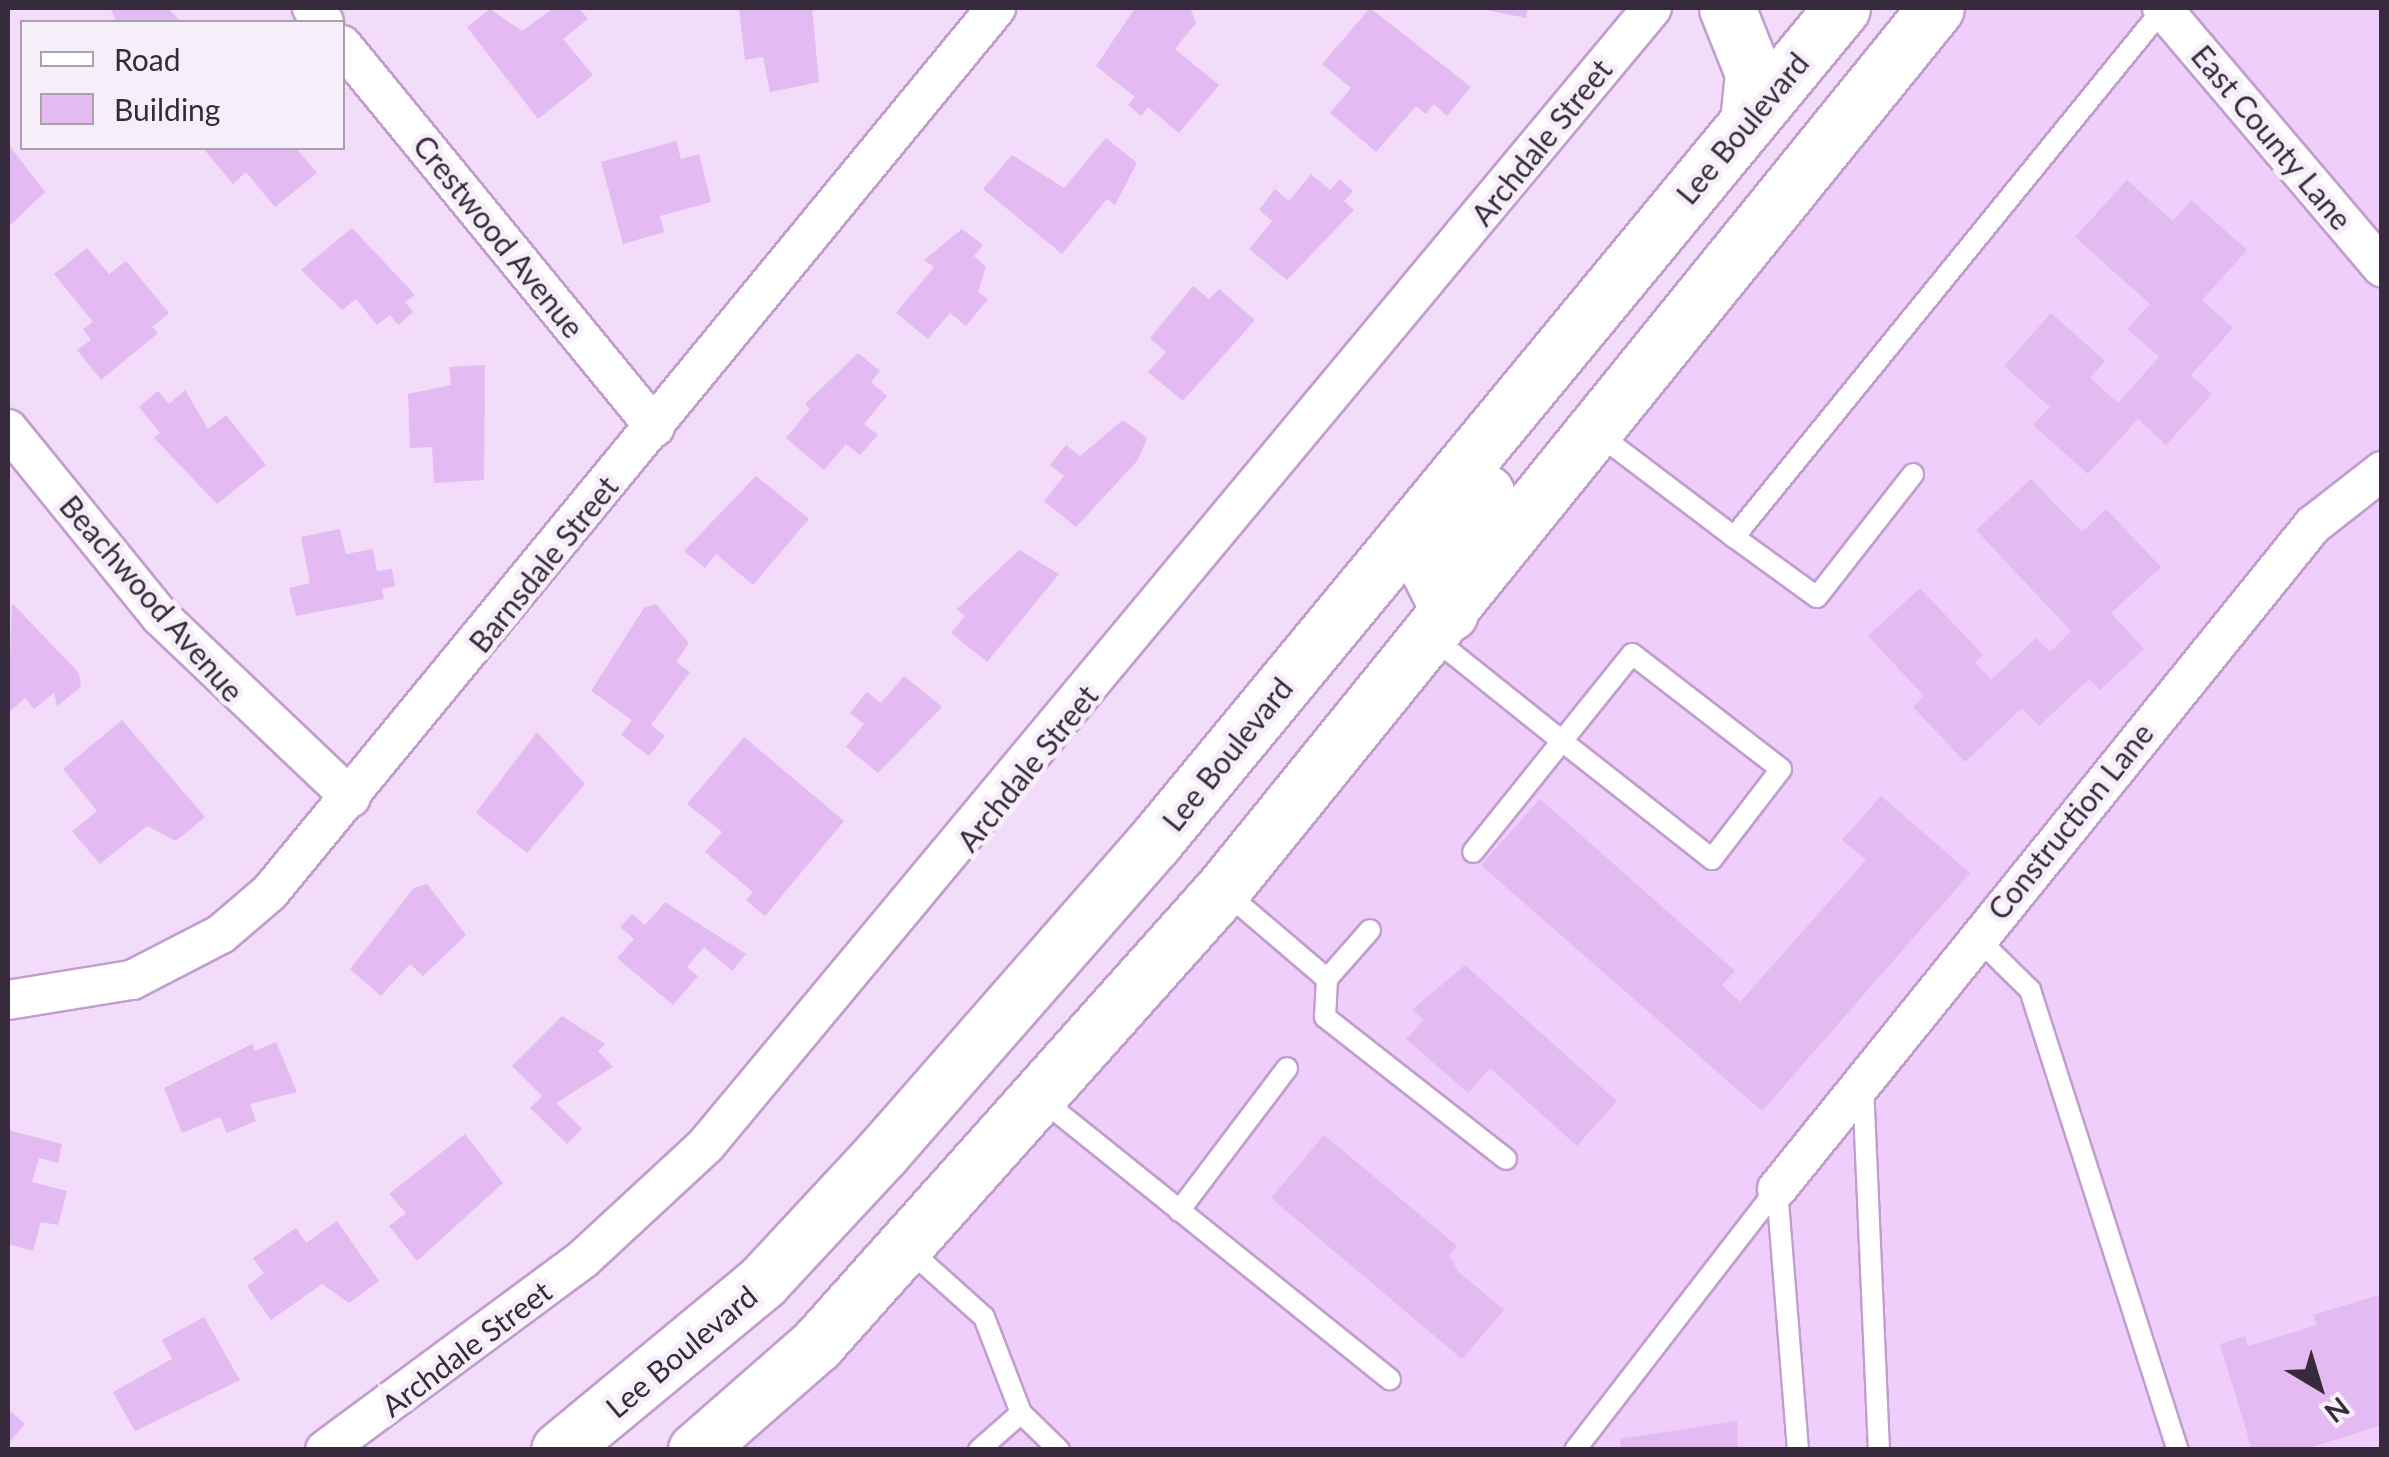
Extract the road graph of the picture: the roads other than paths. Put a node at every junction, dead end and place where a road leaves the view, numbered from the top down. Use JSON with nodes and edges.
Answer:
{"nodes":[{"id":1,"x":1652,"y":8,"type":"edge"},
{"id":2,"x":1726,"y":8,"type":"edge"},
{"id":3,"x":1842,"y":8,"type":"edge"},
{"id":4,"x":1936,"y":8,"type":"edge"},
{"id":5,"x":2163,"y":8,"type":"edge"},
{"id":6,"x":978,"y":15,"type":"edge"},
{"id":7,"x":345,"y":48,"type":"edge"},
{"id":8,"x":1748,"y":121,"type":"junction"},
{"id":9,"x":1630,"y":262,"type":"junction"},
{"id":10,"x":2382,"y":267,"type":"edge"},
{"id":11,"x":654,"y":427,"type":"junction"},
{"id":12,"x":8,"y":429,"type":"edge"},
{"id":13,"x":1597,"y":432,"type":"junction"},
{"id":14,"x":2382,"y":471,"type":"edge"},
{"id":15,"x":1913,"y":474,"type":"dead end"},
{"id":16,"x":1734,"y":537,"type":"junction"},
{"id":17,"x":1440,"y":624,"type":"junction"},
{"id":18,"x":1562,"y":741,"type":"junction"},
{"id":19,"x":351,"y":798,"type":"junction"},
{"id":20,"x":1473,"y":852,"type":"dead end"},
{"id":21,"x":1223,"y":890,"type":"junction"},
{"id":22,"x":1370,"y":930,"type":"dead end"},
{"id":23,"x":1975,"y":936,"type":"junction"},
{"id":24,"x":1328,"y":980,"type":"junction"},
{"id":25,"x":8,"y":1000,"type":"edge"},
{"id":26,"x":1287,"y":1068,"type":"dead end"},
{"id":27,"x":1863,"y":1078,"type":"junction"},
{"id":28,"x":1040,"y":1098,"type":"junction"},
{"id":29,"x":1506,"y":1158,"type":"dead end"},
{"id":30,"x":1777,"y":1189,"type":"junction"},
{"id":31,"x":1179,"y":1211,"type":"junction"},
{"id":32,"x":907,"y":1248,"type":"junction"},
{"id":33,"x":1390,"y":1378,"type":"dead end"},
{"id":34,"x":1021,"y":1412,"type":"junction"},
{"id":35,"x":325,"y":1450,"type":"edge"},
{"id":36,"x":559,"y":1450,"type":"edge"},
{"id":37,"x":696,"y":1450,"type":"edge"},
{"id":38,"x":979,"y":1450,"type":"edge"},
{"id":39,"x":1059,"y":1450,"type":"edge"},
{"id":40,"x":1575,"y":1450,"type":"edge"},
{"id":41,"x":1798,"y":1450,"type":"edge"},
{"id":42,"x":1879,"y":1450,"type":"edge"},
{"id":43,"x":2178,"y":1450,"type":"edge"}],
"edges":[{"from":1,"to":35,"type":"street","name":"Archdale Street"},
{"from":2,"to":8,"type":"main road"},
{"from":3,"to":8,"type":"main road","name":"Lee Boulevard"},
{"from":4,"to":13,"type":"main road"},
{"from":5,"to":10,"type":"street","name":"East County Lane"},
{"from":5,"to":16,"type":"lane"},
{"from":6,"to":11,"type":"street","name":"Barnsdale Street"},
{"from":7,"to":11,"type":"street","name":"Crestwood Avenue"},
{"from":8,"to":9,"type":"main road","name":"Lee Boulevard"},
{"from":9,"to":17,"type":"main road"},
{"from":9,"to":36,"type":"main road","name":"Lee Boulevard"},
{"from":11,"to":19,"type":"street","name":"Barnsdale Street"},
{"from":12,"to":19,"type":"street","name":"Beachwood Avenue"},
{"from":13,"to":16,"type":"lane"},
{"from":13,"to":17,"type":"main road"},
{"from":14,"to":23,"type":"street","name":"Construction Lane"},
{"from":15,"to":16,"type":"lane"},
{"from":17,"to":18,"type":"lane"},
{"from":17,"to":21,"type":"main road"},
{"from":18,"to":18,"type":"lane"},
{"from":18,"to":20,"type":"lane"},
{"from":19,"to":25,"type":"street","name":"Barnsdale Street"},
{"from":21,"to":24,"type":"lane"},
{"from":21,"to":28,"type":"main road"},
{"from":22,"to":24,"type":"lane"},
{"from":23,"to":27,"type":"street","name":"Construction Lane"},
{"from":23,"to":43,"type":"lane"},
{"from":24,"to":29,"type":"lane"},
{"from":26,"to":31,"type":"lane"},
{"from":27,"to":30,"type":"street","name":"Construction Lane"},
{"from":27,"to":42,"type":"lane"},
{"from":28,"to":31,"type":"lane"},
{"from":28,"to":32,"type":"main road"},
{"from":30,"to":40,"type":"lane"},
{"from":30,"to":41,"type":"lane"},
{"from":31,"to":33,"type":"lane"},
{"from":32,"to":34,"type":"lane"},
{"from":32,"to":37,"type":"main road"},
{"from":34,"to":38,"type":"lane"},
{"from":34,"to":39,"type":"lane"}]}
